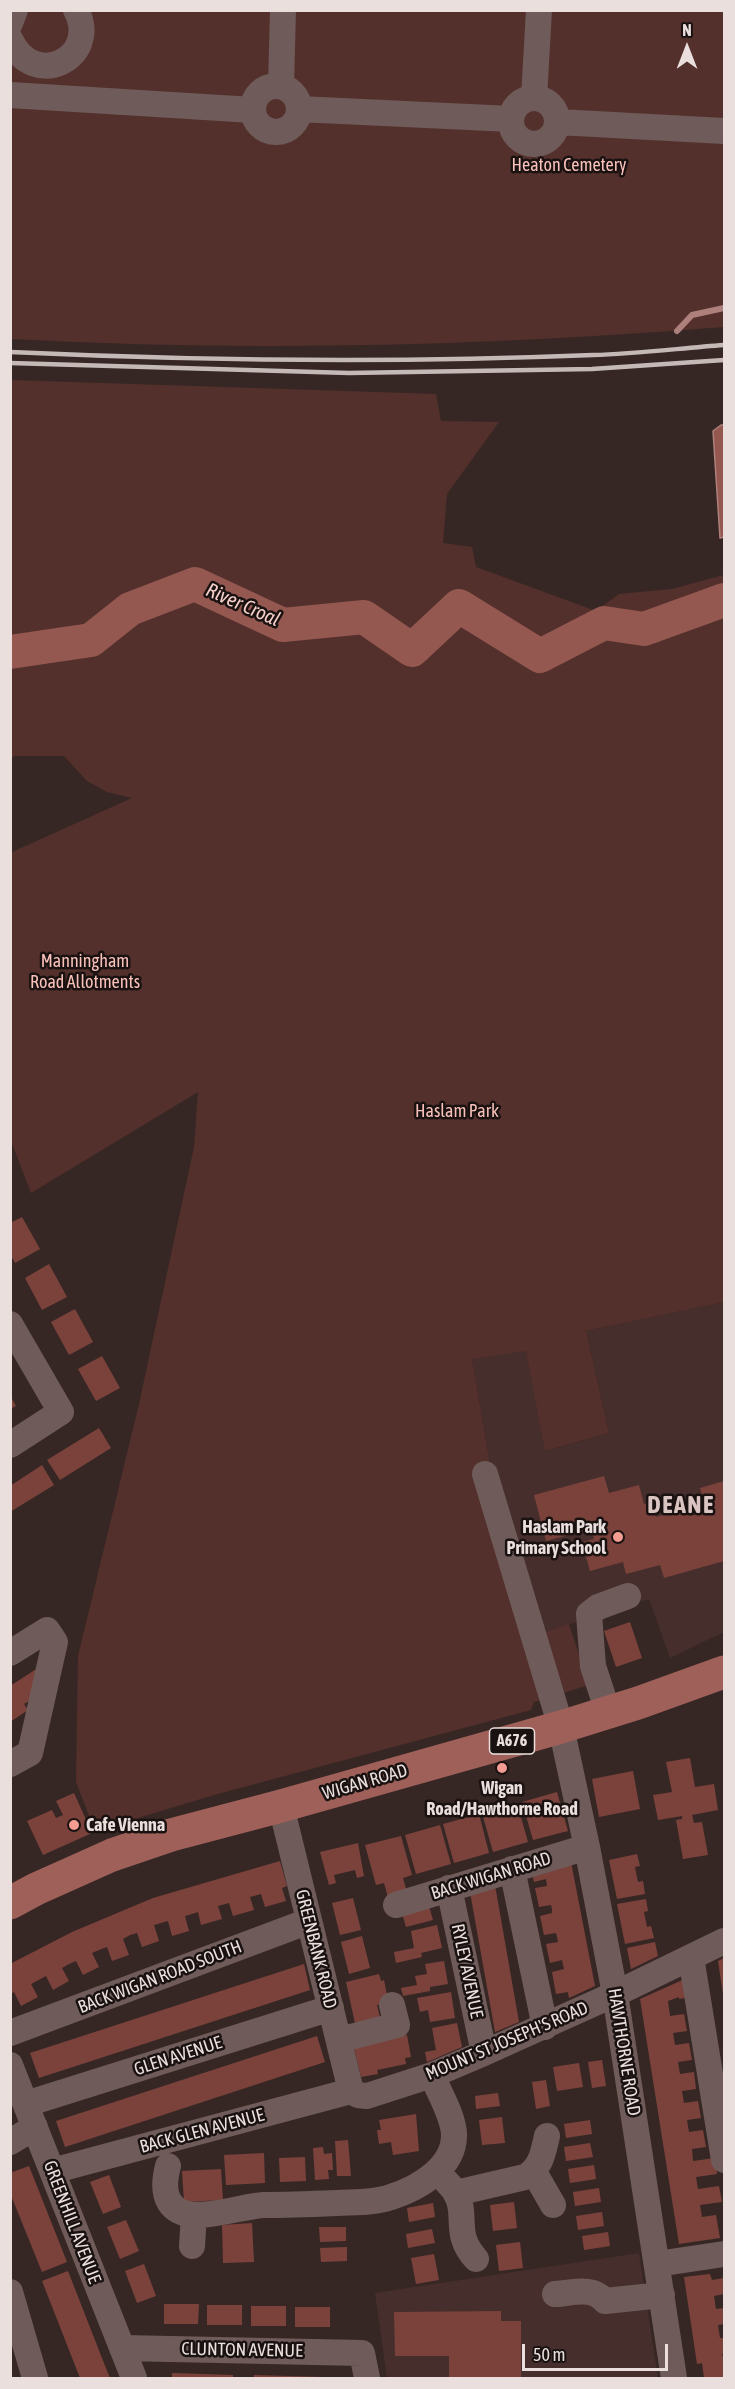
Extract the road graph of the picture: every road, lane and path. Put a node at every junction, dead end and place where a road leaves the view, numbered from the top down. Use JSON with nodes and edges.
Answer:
{"nodes":[{"id":1,"x":15,"y":10,"type":"edge"},
{"id":2,"x":76,"y":10,"type":"edge"},
{"id":3,"x":282,"y":10,"type":"edge"},
{"id":4,"x":539,"y":10,"type":"edge"},
{"id":5,"x":10,"y":23,"type":"edge"},
{"id":6,"x":10,"y":39,"type":"edge"},
{"id":7,"x":47,"y":65,"type":"junction"},
{"id":8,"x":280,"y":86,"type":"junction"},
{"id":9,"x":10,"y":95,"type":"edge"},
{"id":10,"x":45,"y":97,"type":"junction"},
{"id":11,"x":534,"y":98,"type":"junction"},
{"id":12,"x":299,"y":109,"type":"junction"},
{"id":13,"x":253,"y":110,"type":"junction"},
{"id":14,"x":511,"y":119,"type":"junction"},
{"id":15,"x":558,"y":122,"type":"junction"},
{"id":16,"x":724,"y":131,"type":"edge"},
{"id":17,"x":10,"y":1324,"type":"edge"},
{"id":18,"x":10,"y":1445,"type":"edge"},
{"id":19,"x":485,"y":1474,"type":"dead end"},
{"id":20,"x":628,"y":1596,"type":"dead end"},
{"id":21,"x":10,"y":1653,"type":"edge"},
{"id":22,"x":724,"y":1672,"type":"edge"},
{"id":23,"x":608,"y":1712,"type":"junction"},
{"id":24,"x":561,"y":1727,"type":"junction"},
{"id":25,"x":20,"y":1758,"type":"edge"},
{"id":26,"x":281,"y":1806,"type":"junction"},
{"id":27,"x":587,"y":1847,"type":"junction"},
{"id":28,"x":512,"y":1869,"type":"junction"},
{"id":29,"x":449,"y":1888,"type":"junction"},
{"id":30,"x":10,"y":1903,"type":"edge"},
{"id":31,"x":396,"y":1905,"type":"dead end"},
{"id":32,"x":309,"y":1921,"type":"junction"},
{"id":33,"x":724,"y":1941,"type":"edge"},
{"id":34,"x":691,"y":1957,"type":"junction"},
{"id":35,"x":615,"y":1994,"type":"junction"},
{"id":36,"x":392,"y":2005,"type":"dead end"},
{"id":37,"x":331,"y":2008,"type":"junction"},
{"id":38,"x":545,"y":2027,"type":"junction"},
{"id":39,"x":10,"y":2033,"type":"edge"},
{"id":40,"x":339,"y":2040,"type":"junction"},
{"id":41,"x":484,"y":2053,"type":"junction"},
{"id":42,"x":10,"y":2065,"type":"edge"},
{"id":43,"x":432,"y":2075,"type":"junction"},
{"id":44,"x":351,"y":2091,"type":"junction"},
{"id":45,"x":30,"y":2116,"type":"junction"},
{"id":46,"x":547,"y":2136,"type":"dead end"},
{"id":47,"x":10,"y":2142,"type":"edge"},
{"id":48,"x":724,"y":2160,"type":"edge"},
{"id":49,"x":168,"y":2166,"type":"dead end"},
{"id":50,"x":52,"y":2171,"type":"junction"},
{"id":51,"x":438,"y":2172,"type":"junction"},
{"id":52,"x":534,"y":2172,"type":"junction"},
{"id":53,"x":456,"y":2193,"type":"junction"},
{"id":54,"x":553,"y":2205,"type":"dead end"},
{"id":55,"x":194,"y":2214,"type":"junction"},
{"id":56,"x":192,"y":2246,"type":"dead end"},
{"id":57,"x":724,"y":2254,"type":"edge"},
{"id":58,"x":476,"y":2259,"type":"dead end"},
{"id":59,"x":657,"y":2264,"type":"junction"},
{"id":60,"x":10,"y":2292,"type":"edge"},
{"id":61,"x":555,"y":2294,"type":"dead end"},
{"id":62,"x":662,"y":2295,"type":"junction"},
{"id":63,"x":122,"y":2348,"type":"junction"},
{"id":64,"x":35,"y":2379,"type":"edge"},
{"id":65,"x":134,"y":2379,"type":"edge"},
{"id":66,"x":367,"y":2379,"type":"edge"},
{"id":67,"x":674,"y":2379,"type":"edge"}],
"edges":[{"from":1,"to":5,"type":"street"},
{"from":2,"to":7,"type":"street"},
{"from":3,"to":8,"type":"street"},
{"from":4,"to":11,"type":"street"},
{"from":6,"to":7,"type":"street"},
{"from":7,"to":10,"type":"street"},
{"from":8,"to":12,"type":"street"},
{"from":8,"to":13,"type":"street"},
{"from":9,"to":10,"type":"street"},
{"from":10,"to":13,"type":"street"},
{"from":11,"to":14,"type":"street"},
{"from":11,"to":15,"type":"street"},
{"from":12,"to":13,"type":"street"},
{"from":12,"to":14,"type":"street"},
{"from":14,"to":15,"type":"street"},
{"from":15,"to":16,"type":"street"},
{"from":17,"to":18,"type":"street"},
{"from":19,"to":24,"type":"street","name":"HAWTHORNE ROAD"},
{"from":20,"to":23,"type":"street"},
{"from":21,"to":25,"type":"street"},
{"from":22,"to":23,"type":"main road","name":"WIGAN ROAD","number":"A676"},
{"from":23,"to":24,"type":"main road","name":"WIGAN ROAD","number":"A676"},
{"from":24,"to":26,"type":"main road","name":"WIGAN ROAD","number":"A676"},
{"from":24,"to":27,"type":"street","name":"HAWTHORNE ROAD"},
{"from":26,"to":30,"type":"main road","name":"WIGAN ROAD","number":"A676"},
{"from":26,"to":32,"type":"street","name":"GREENBANK ROAD"},
{"from":27,"to":28,"type":"street","name":"BACK WIGAN ROAD"},
{"from":27,"to":35,"type":"street","name":"HAWTHORNE ROAD"},
{"from":28,"to":29,"type":"street","name":"BACK WIGAN ROAD"},
{"from":28,"to":38,"type":"street"},
{"from":29,"to":31,"type":"street","name":"BACK WIGAN ROAD"},
{"from":29,"to":41,"type":"street","name":"RYLEY AVENUE"},
{"from":32,"to":37,"type":"street","name":"GREENBANK ROAD"},
{"from":32,"to":39,"type":"street","name":"BACK WIGAN ROAD SOUTH"},
{"from":33,"to":34,"type":"street","name":"MOUNT ST JOSEPH'S ROAD"},
{"from":34,"to":35,"type":"street","name":"MOUNT ST JOSEPH'S ROAD"},
{"from":34,"to":48,"type":"street"},
{"from":35,"to":38,"type":"street","name":"MOUNT ST JOSEPH'S ROAD"},
{"from":35,"to":59,"type":"street","name":"HAWTHORNE ROAD"},
{"from":36,"to":40,"type":"street"},
{"from":37,"to":40,"type":"street","name":"GREENBANK ROAD"},
{"from":37,"to":45,"type":"street","name":"GLEN AVENUE"},
{"from":38,"to":41,"type":"street","name":"MOUNT ST JOSEPH'S ROAD"},
{"from":40,"to":44,"type":"street","name":"GREENBANK ROAD"},
{"from":41,"to":43,"type":"street","name":"MOUNT ST JOSEPH'S ROAD"},
{"from":42,"to":45,"type":"street","name":"GREENHILL AVENUE"},
{"from":43,"to":44,"type":"street","name":"MOUNT ST JOSEPH'S ROAD"},
{"from":43,"to":51,"type":"street"},
{"from":44,"to":50,"type":"street","name":"BACK GLEN AVENUE"},
{"from":45,"to":47,"type":"street","name":"GLEN AVENUE"},
{"from":45,"to":50,"type":"street","name":"GREENHILL AVENUE"},
{"from":46,"to":52,"type":"street"},
{"from":49,"to":55,"type":"street"},
{"from":50,"to":63,"type":"street","name":"GREENHILL AVENUE"},
{"from":51,"to":53,"type":"street"},
{"from":51,"to":55,"type":"street"},
{"from":52,"to":53,"type":"street"},
{"from":52,"to":54,"type":"street"},
{"from":53,"to":58,"type":"street"},
{"from":55,"to":56,"type":"street"},
{"from":57,"to":59,"type":"street"},
{"from":59,"to":62,"type":"street","name":"HAWTHORNE ROAD"},
{"from":60,"to":64,"type":"street"},
{"from":61,"to":62,"type":"street"},
{"from":62,"to":67,"type":"street","name":"HAWTHORNE ROAD"},
{"from":63,"to":65,"type":"street","name":"GREENHILL AVENUE"},
{"from":63,"to":66,"type":"street","name":"CLUNTON AVENUE"}]}
